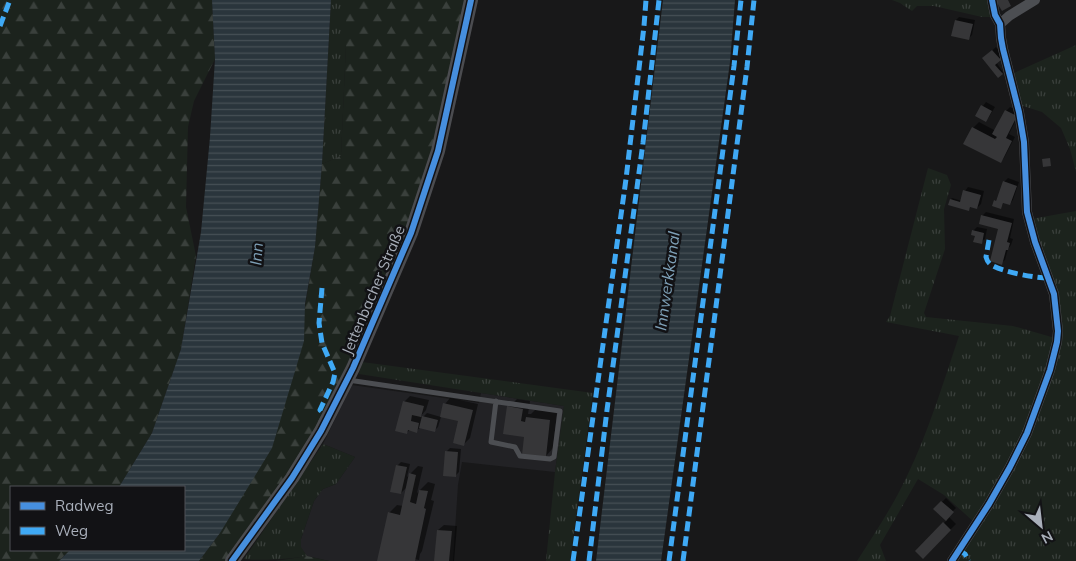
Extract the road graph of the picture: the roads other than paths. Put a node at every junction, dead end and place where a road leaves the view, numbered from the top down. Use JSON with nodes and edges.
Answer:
{"nodes":[{"id":1,"x":471,"y":0,"type":"edge"},
{"id":2,"x":992,"y":0,"type":"edge"},
{"id":3,"x":1035,"y":0,"type":"edge"},
{"id":4,"x":1000,"y":24,"type":"junction"},
{"id":5,"x":347,"y":380,"type":"junction"},
{"id":6,"x":496,"y":401,"type":"junction"},
{"id":7,"x":232,"y":561,"type":"edge"},
{"id":8,"x":952,"y":561,"type":"edge"}],
"edges":[{"from":1,"to":5,"type":"street","name":"Jettenbacher Straße"},
{"from":2,"to":4,"type":"street"},
{"from":3,"to":4,"type":"street"},
{"from":4,"to":8,"type":"street"},
{"from":5,"to":6,"type":"lane"},
{"from":5,"to":7,"type":"street","name":"Jettenbacher Straße"},
{"from":6,"to":6,"type":"lane"}]}
